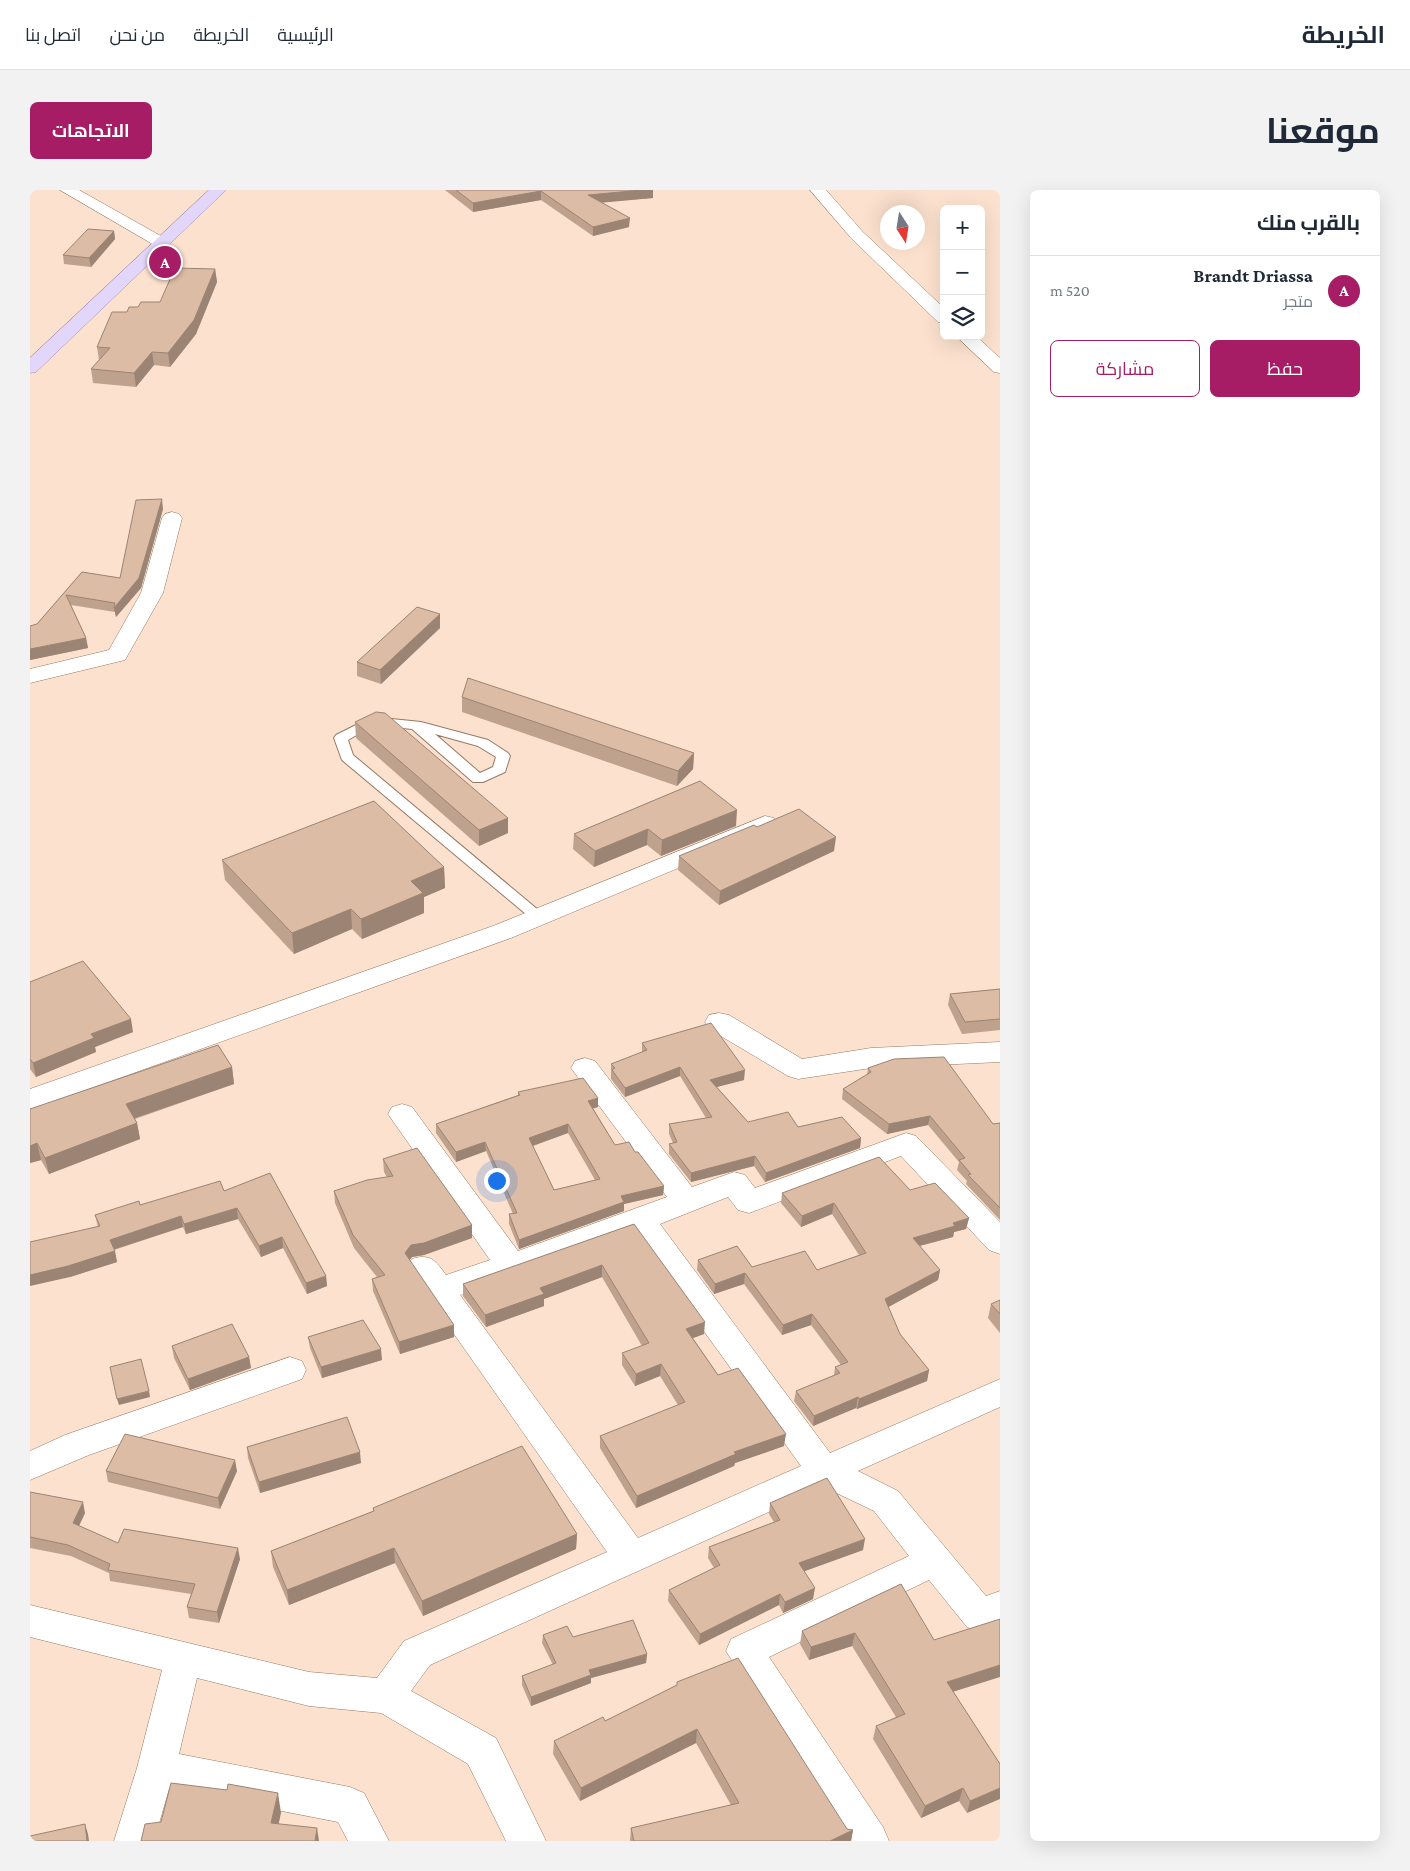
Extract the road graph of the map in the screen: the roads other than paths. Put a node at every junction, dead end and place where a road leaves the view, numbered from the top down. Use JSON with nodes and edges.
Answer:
{"nodes":[{"id":1,"x":68,"y":190,"type":"edge"},
{"id":2,"x":218,"y":190,"type":"edge"},
{"id":3,"x":818,"y":190,"type":"edge"},
{"id":4,"x":162,"y":243,"type":"junction"},
{"id":5,"x":940,"y":314,"type":"edge"},
{"id":6,"x":968,"y":340,"type":"edge"},
{"id":7,"x":30,"y":368,"type":"edge"},
{"id":8,"x":1000,"y":368,"type":"edge"},
{"id":9,"x":172,"y":518,"type":"dead end"},
{"id":10,"x":30,"y":676,"type":"edge"},
{"id":11,"x":416,"y":725,"type":"junction"},
{"id":12,"x":765,"y":823,"type":"edge"},
{"id":13,"x":538,"y":917,"type":"junction"},
{"id":14,"x":719,"y":1022,"type":"dead end"},
{"id":15,"x":995,"y":1057,"type":"edge"},
{"id":16,"x":585,"y":1068,"type":"dead end"},
{"id":17,"x":30,"y":1100,"type":"edge"},
{"id":18,"x":402,"y":1114,"type":"dead end"},
{"id":19,"x":687,"y":1202,"type":"junction"},
{"id":20,"x":640,"y":1220,"type":"junction"},
{"id":21,"x":1000,"y":1242,"type":"edge"},
{"id":22,"x":511,"y":1265,"type":"junction"},
{"id":23,"x":290,"y":1370,"type":"dead end"},
{"id":24,"x":1000,"y":1392,"type":"edge"},
{"id":25,"x":30,"y":1466,"type":"edge"},
{"id":26,"x":824,"y":1472,"type":"junction"},
{"id":27,"x":630,"y":1557,"type":"junction"},
{"id":28,"x":936,"y":1560,"type":"junction"},
{"id":29,"x":1000,"y":1607,"type":"edge"},
{"id":30,"x":30,"y":1621,"type":"edge"},
{"id":31,"x":184,"y":1659,"type":"junction"},
{"id":32,"x":386,"y":1696,"type":"junction"},
{"id":33,"x":156,"y":1768,"type":"junction"},
{"id":34,"x":134,"y":1841,"type":"edge"},
{"id":35,"x":369,"y":1841,"type":"edge"},
{"id":36,"x":526,"y":1841,"type":"edge"},
{"id":37,"x":869,"y":1841,"type":"edge"}],
"edges":[{"from":1,"to":4,"type":"street"},
{"from":2,"to":4,"type":"main road"},
{"from":3,"to":5,"type":"street"},
{"from":4,"to":7,"type":"main road"},
{"from":6,"to":8,"type":"street"},
{"from":9,"to":10,"type":"street"},
{"from":11,"to":11,"type":"lane"},
{"from":11,"to":13,"type":"lane"},
{"from":12,"to":13,"type":"street"},
{"from":13,"to":17,"type":"street"},
{"from":14,"to":15,"type":"street"},
{"from":16,"to":19,"type":"street"},
{"from":18,"to":22,"type":"street"},
{"from":19,"to":20,"type":"street"},
{"from":19,"to":21,"type":"street"},
{"from":20,"to":22,"type":"street"},
{"from":20,"to":26,"type":"street"},
{"from":22,"to":27,"type":"street"},
{"from":23,"to":25,"type":"street"},
{"from":24,"to":26,"type":"street"},
{"from":26,"to":27,"type":"street"},
{"from":26,"to":28,"type":"street"},
{"from":27,"to":32,"type":"street"},
{"from":28,"to":29,"type":"street"},
{"from":28,"to":37,"type":"street"},
{"from":30,"to":31,"type":"street"},
{"from":31,"to":32,"type":"street"},
{"from":31,"to":33,"type":"street"},
{"from":32,"to":36,"type":"street"},
{"from":33,"to":34,"type":"street"},
{"from":33,"to":35,"type":"street"}]}
